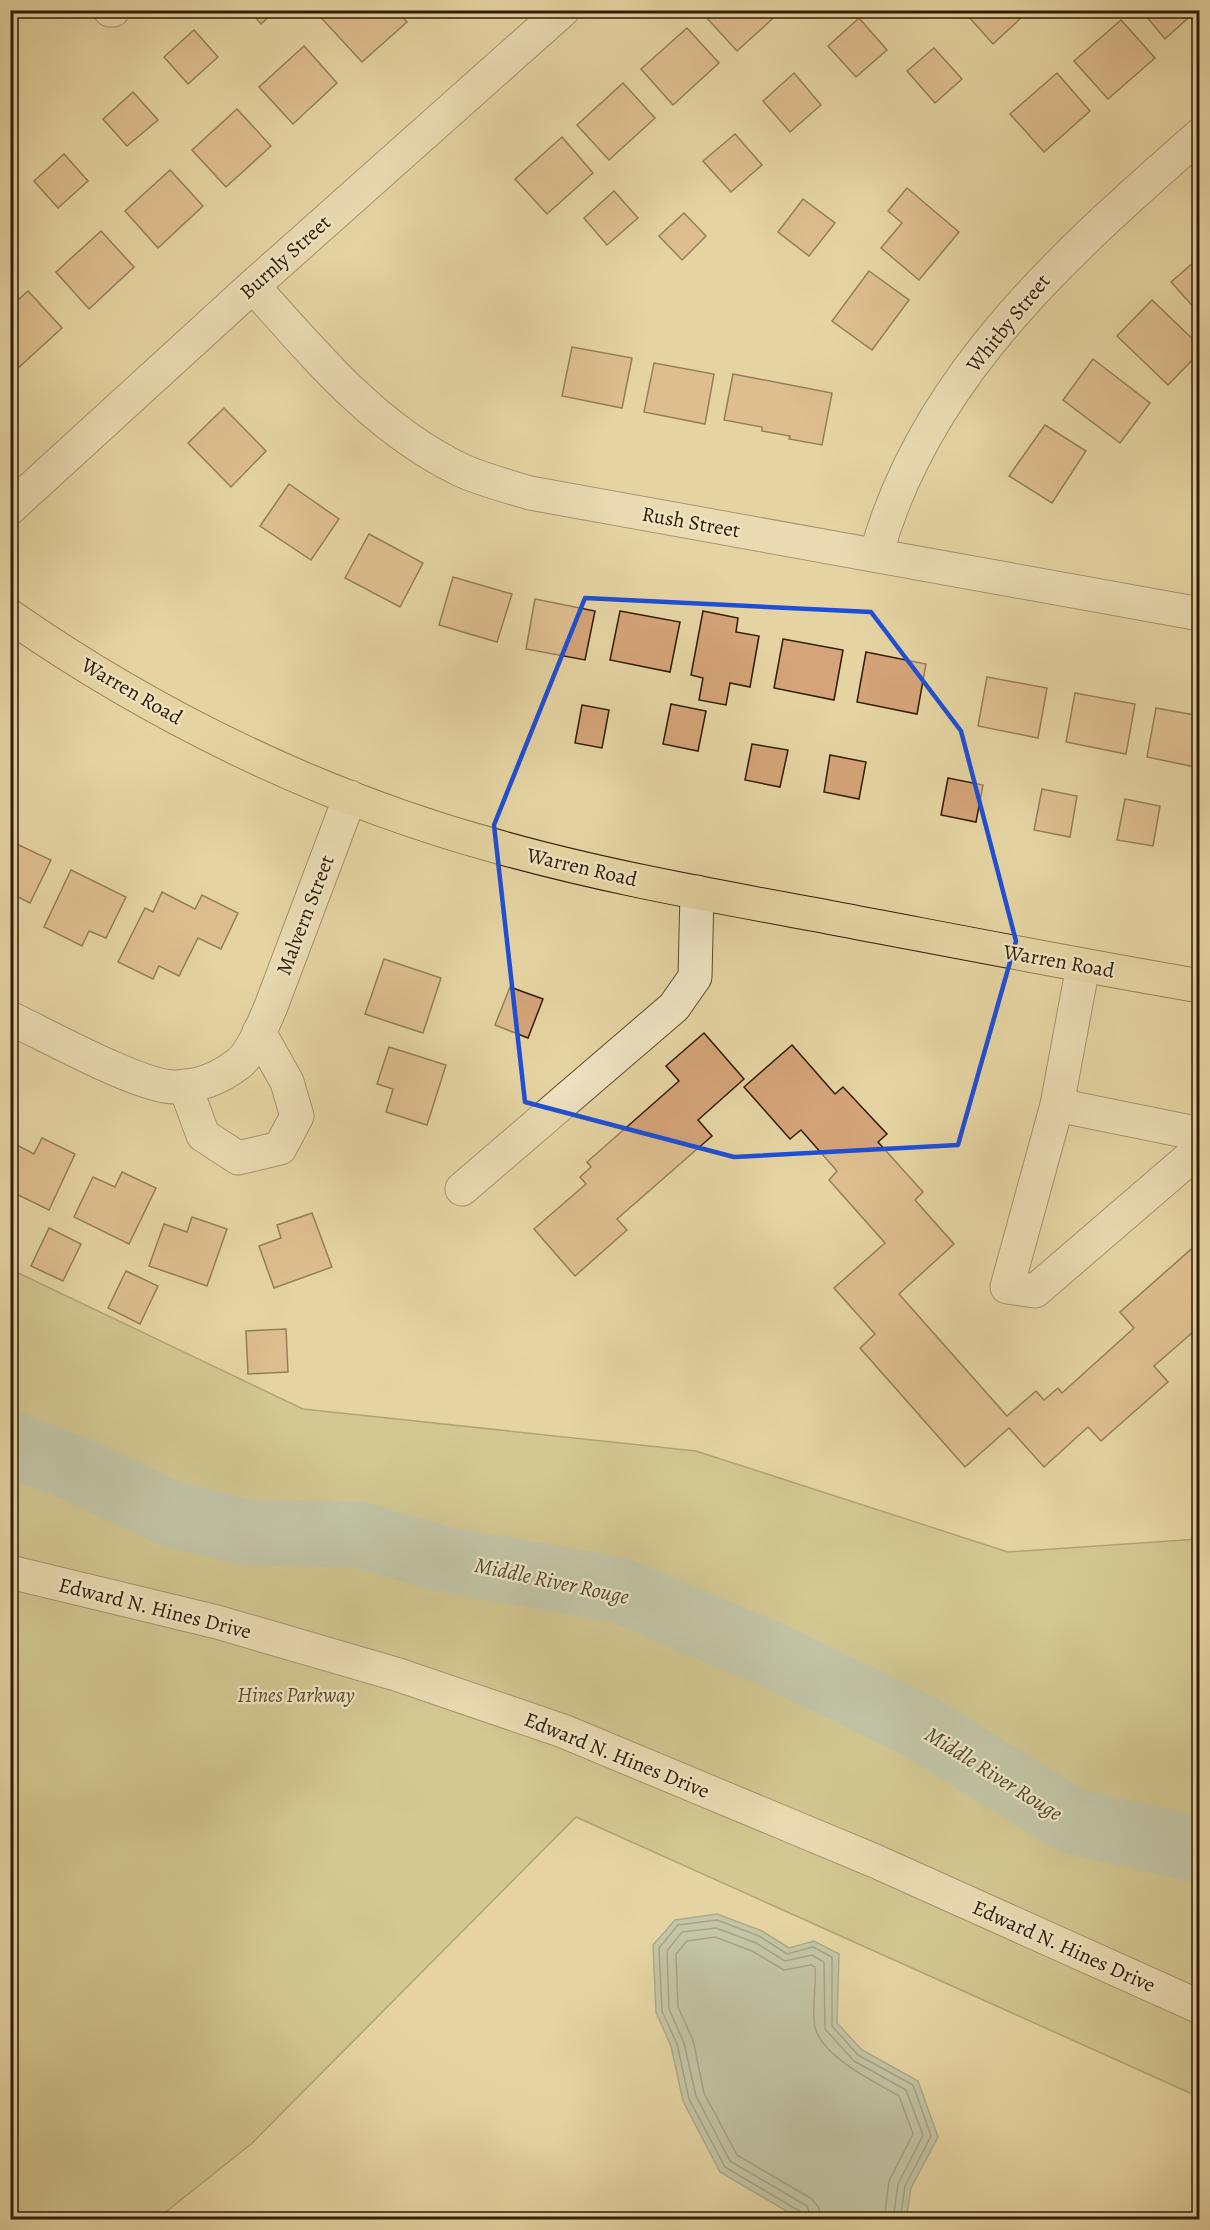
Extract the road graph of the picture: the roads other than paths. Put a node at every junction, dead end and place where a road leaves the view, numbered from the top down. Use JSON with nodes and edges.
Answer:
{"nodes":[{"id":1,"x":563,"y":10,"type":"edge"},
{"id":2,"x":1200,"y":135,"type":"edge"},
{"id":3,"x":253,"y":286,"type":"junction"},
{"id":4,"x":10,"y":508,"type":"edge"},
{"id":5,"x":876,"y":555,"type":"junction"},
{"id":6,"x":1200,"y":614,"type":"edge"},
{"id":7,"x":10,"y":616,"type":"edge"},
{"id":8,"x":350,"y":797,"type":"junction"},
{"id":9,"x":697,"y":892,"type":"junction"},
{"id":10,"x":1083,"y":966,"type":"junction"},
{"id":11,"x":1200,"y":986,"type":"edge"},
{"id":12,"x":10,"y":1018,"type":"edge"},
{"id":13,"x":259,"y":1032,"type":"junction"},
{"id":14,"x":185,"y":1086,"type":"junction"},
{"id":15,"x":1057,"y":1105,"type":"junction"},
{"id":16,"x":1200,"y":1134,"type":"edge"},
{"id":17,"x":1200,"y":1149,"type":"edge"},
{"id":18,"x":462,"y":1189,"type":"dead end"},
{"id":19,"x":10,"y":1572,"type":"edge"},
{"id":20,"x":1200,"y":2007,"type":"edge"}],
"edges":[{"from":1,"to":3,"type":"street","name":"Burnly Street"},
{"from":2,"to":5,"type":"street","name":"Whitby Street"},
{"from":3,"to":4,"type":"street","name":"Burnly Street"},
{"from":3,"to":5,"type":"street","name":"Rush Street"},
{"from":5,"to":6,"type":"street","name":"Rush Street"},
{"from":7,"to":8,"type":"main road","name":"Warren Road"},
{"from":8,"to":9,"type":"main road","name":"Warren Road"},
{"from":8,"to":13,"type":"street","name":"Malvern Street"},
{"from":9,"to":10,"type":"main road","name":"Warren Road"},
{"from":9,"to":18,"type":"street"},
{"from":10,"to":11,"type":"main road","name":"Warren Road"},
{"from":10,"to":15,"type":"street"},
{"from":12,"to":14,"type":"street","name":"Malvern Street"},
{"from":13,"to":14,"type":"street","name":"Malvern Street"},
{"from":13,"to":14,"type":"street"},
{"from":15,"to":16,"type":"street"},
{"from":15,"to":17,"type":"street"},
{"from":19,"to":20,"type":"street","name":"Edward N. Hines Drive"}]}
